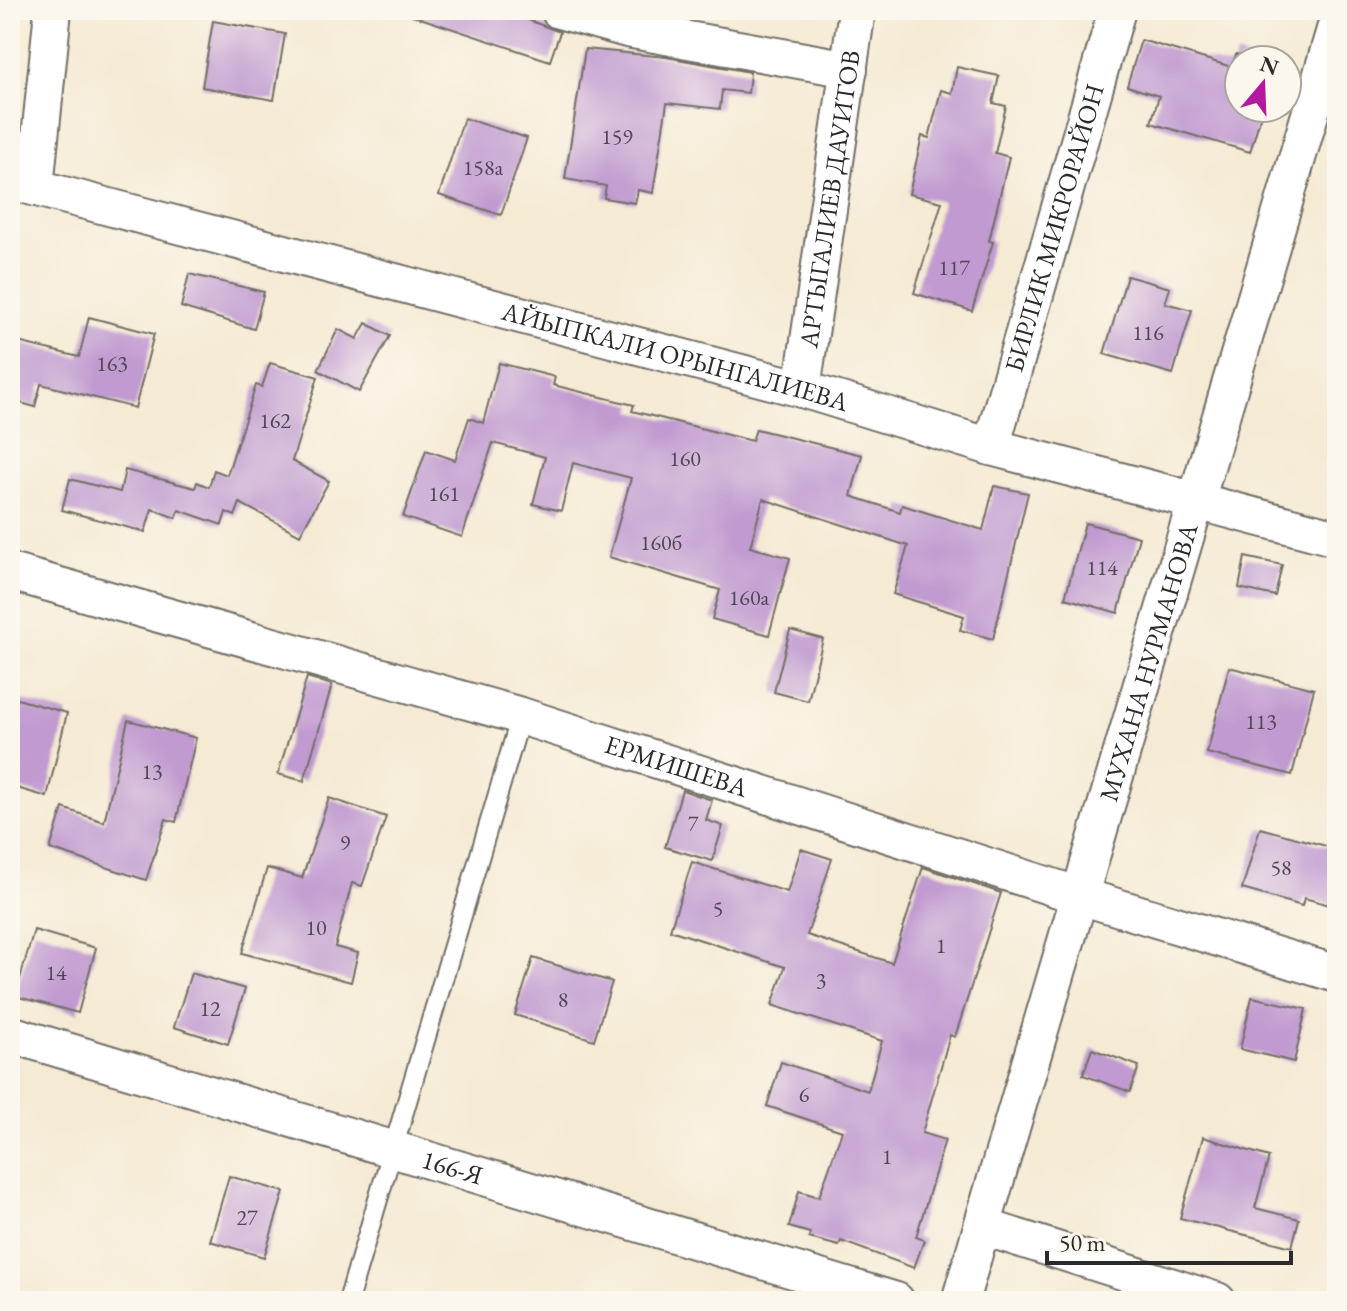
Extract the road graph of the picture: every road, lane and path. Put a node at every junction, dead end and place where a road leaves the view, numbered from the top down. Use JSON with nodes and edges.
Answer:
{"nodes":[{"id":1,"x":53,"y":10,"type":"edge"},
{"id":2,"x":559,"y":10,"type":"edge"},
{"id":3,"x":857,"y":10,"type":"edge"},
{"id":4,"x":1117,"y":10,"type":"edge"},
{"id":5,"x":1337,"y":23,"type":"edge"},
{"id":6,"x":849,"y":69,"type":"junction"},
{"id":7,"x":23,"y":184,"type":"edge"},
{"id":8,"x":802,"y":389,"type":"junction"},
{"id":9,"x":991,"y":447,"type":"junction"},
{"id":10,"x":1196,"y":502,"type":"junction"},
{"id":11,"x":1337,"y":538,"type":"edge"},
{"id":12,"x":10,"y":572,"type":"edge"},
{"id":13,"x":521,"y":716,"type":"junction"},
{"id":14,"x":1077,"y":895,"type":"junction"},
{"id":15,"x":1337,"y":974,"type":"edge"},
{"id":16,"x":10,"y":1034,"type":"edge"},
{"id":17,"x":393,"y":1149,"type":"junction"},
{"id":18,"x":984,"y":1227,"type":"junction"},
{"id":19,"x":348,"y":1301,"type":"edge"},
{"id":20,"x":896,"y":1301,"type":"edge"},
{"id":21,"x":960,"y":1301,"type":"edge"},
{"id":22,"x":1217,"y":1301,"type":"edge"}],
"edges":[{"from":1,"to":7,"type":"street"},
{"from":2,"to":6,"type":"street"},
{"from":3,"to":6,"type":"street","name":"АРТЫГАЛИЕВ ДАУИТОВ"},
{"from":4,"to":9,"type":"street","name":"БИРЛИК МИКРОРАЙОН"},
{"from":5,"to":10,"type":"street","name":"МУХАНА НУРМАНОВА"},
{"from":6,"to":8,"type":"street","name":"АРТЫГАЛИЕВ ДАУИТОВ"},
{"from":7,"to":8,"type":"street","name":"АЙЫПКАЛИ ОРЫНГАЛИЕВА"},
{"from":8,"to":9,"type":"street","name":"АЙЫПКАЛИ ОРЫНГАЛИЕВА"},
{"from":9,"to":10,"type":"street","name":"АЙЫПКАЛИ ОРЫНГАЛИЕВА"},
{"from":10,"to":11,"type":"street","name":"АЙЫПКАЛИ ОРЫНГАЛИЕВА"},
{"from":10,"to":14,"type":"street","name":"МУХАНА НУРМАНОВА"},
{"from":12,"to":13,"type":"street","name":"ЕРМИШЕВА"},
{"from":13,"to":14,"type":"street","name":"ЕРМИШЕВА"},
{"from":13,"to":17,"type":"lane"},
{"from":14,"to":15,"type":"street","name":"ЕРМИШЕВА"},
{"from":14,"to":18,"type":"street","name":"МУХАНА НУРМАНОВА"},
{"from":16,"to":17,"type":"street","name":"166-Я"},
{"from":17,"to":19,"type":"lane"},
{"from":17,"to":20,"type":"street","name":"166-Я"},
{"from":18,"to":21,"type":"street","name":"МУХАНА НУРМАНОВА"},
{"from":18,"to":22,"type":"street"}]}
